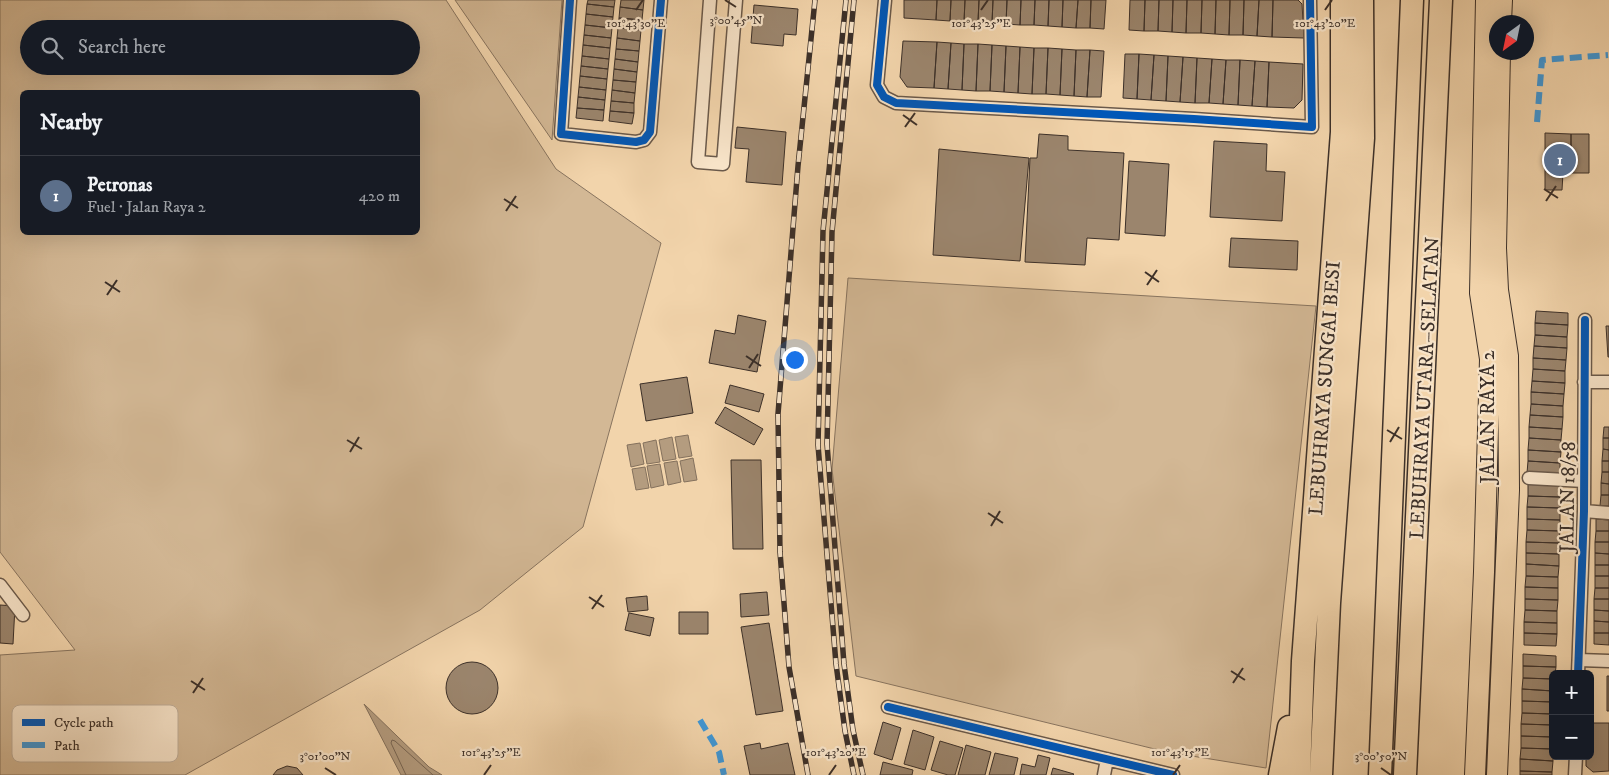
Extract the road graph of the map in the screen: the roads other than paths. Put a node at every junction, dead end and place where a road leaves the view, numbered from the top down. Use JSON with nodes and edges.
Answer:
{"nodes":[{"id":1,"x":570,"y":0,"type":"edge"},
{"id":2,"x":661,"y":0,"type":"edge"},
{"id":3,"x":710,"y":0,"type":"edge"},
{"id":4,"x":736,"y":0,"type":"edge"},
{"id":5,"x":885,"y":0,"type":"edge"},
{"id":6,"x":1310,"y":0,"type":"edge"},
{"id":7,"x":1347,"y":0,"type":"edge"},
{"id":8,"x":1412,"y":0,"type":"edge"},
{"id":9,"x":1441,"y":0,"type":"edge"},
{"id":10,"x":1486,"y":0,"type":"edge"},
{"id":11,"x":1502,"y":0,"type":"edge"},
{"id":12,"x":1501,"y":15,"type":"edge"},
{"id":13,"x":1500,"y":60,"type":"edge"},
{"id":14,"x":1585,"y":320,"type":"dead end"},
{"id":15,"x":1584,"y":382,"type":"junction"},
{"id":16,"x":1609,"y":382,"type":"edge"},
{"id":17,"x":1529,"y":478,"type":"dead end"},
{"id":18,"x":1584,"y":481,"type":"junction"},
{"id":19,"x":1584,"y":511,"type":"junction"},
{"id":20,"x":1609,"y":512,"type":"edge"},
{"id":21,"x":2,"y":591,"type":"edge"},
{"id":22,"x":23,"y":615,"type":"dead end"},
{"id":23,"x":1579,"y":660,"type":"junction"},
{"id":24,"x":1303,"y":661,"type":"junction"},
{"id":25,"x":1609,"y":661,"type":"edge"},
{"id":26,"x":1578,"y":670,"type":"edge"},
{"id":27,"x":888,"y":707,"type":"dead end"},
{"id":28,"x":1107,"y":759,"type":"junction"},
{"id":29,"x":1576,"y":760,"type":"edge"},
{"id":30,"x":1499,"y":772,"type":"edge"},
{"id":31,"x":1104,"y":775,"type":"edge"},
{"id":32,"x":1173,"y":775,"type":"edge"},
{"id":33,"x":1280,"y":775,"type":"edge"},
{"id":34,"x":1299,"y":775,"type":"edge"},
{"id":35,"x":1321,"y":775,"type":"edge"},
{"id":36,"x":1380,"y":775,"type":"edge"},
{"id":37,"x":1406,"y":775,"type":"edge"},
{"id":38,"x":1475,"y":775,"type":"edge"},
{"id":39,"x":1575,"y":775,"type":"edge"}],
"edges":[{"from":1,"to":2,"type":"street"},
{"from":3,"to":4,"type":"street"},
{"from":5,"to":6,"type":"street"},
{"from":7,"to":24,"type":"highway","name":"LEBUHRAYA SUNGAI BESI"},
{"from":7,"to":35,"type":"highway","name":"LEBUHRAYA SUNGAI BESI"},
{"from":8,"to":36,"type":"highway","name":"LEBUHRAYA UTARA–SELATAN"},
{"from":9,"to":37,"type":"highway","name":"LEBUHRAYA UTARA–SELATAN"},
{"from":10,"to":38,"type":"main road","name":"JALAN RAYA 2"},
{"from":11,"to":12,"type":"main road"},
{"from":13,"to":30,"type":"main road","name":"JALAN RAYA 2"},
{"from":14,"to":15,"type":"street","name":"JALAN 18/58"},
{"from":15,"to":16,"type":"street"},
{"from":15,"to":18,"type":"street","name":"JALAN 18/58"},
{"from":17,"to":18,"type":"street"},
{"from":18,"to":19,"type":"street","name":"JALAN 18/58"},
{"from":19,"to":20,"type":"street"},
{"from":19,"to":23,"type":"street","name":"JALAN 18/58"},
{"from":21,"to":22,"type":"street"},
{"from":23,"to":25,"type":"street"},
{"from":23,"to":26,"type":"street","name":"JALAN 18/58"},
{"from":24,"to":33,"type":"highway"},
{"from":24,"to":34,"type":"highway","name":"LEBUHRAYA SUNGAI BESI"},
{"from":27,"to":28,"type":"street"},
{"from":28,"to":31,"type":"street"},
{"from":28,"to":32,"type":"street"},
{"from":29,"to":39,"type":"street"}]}
